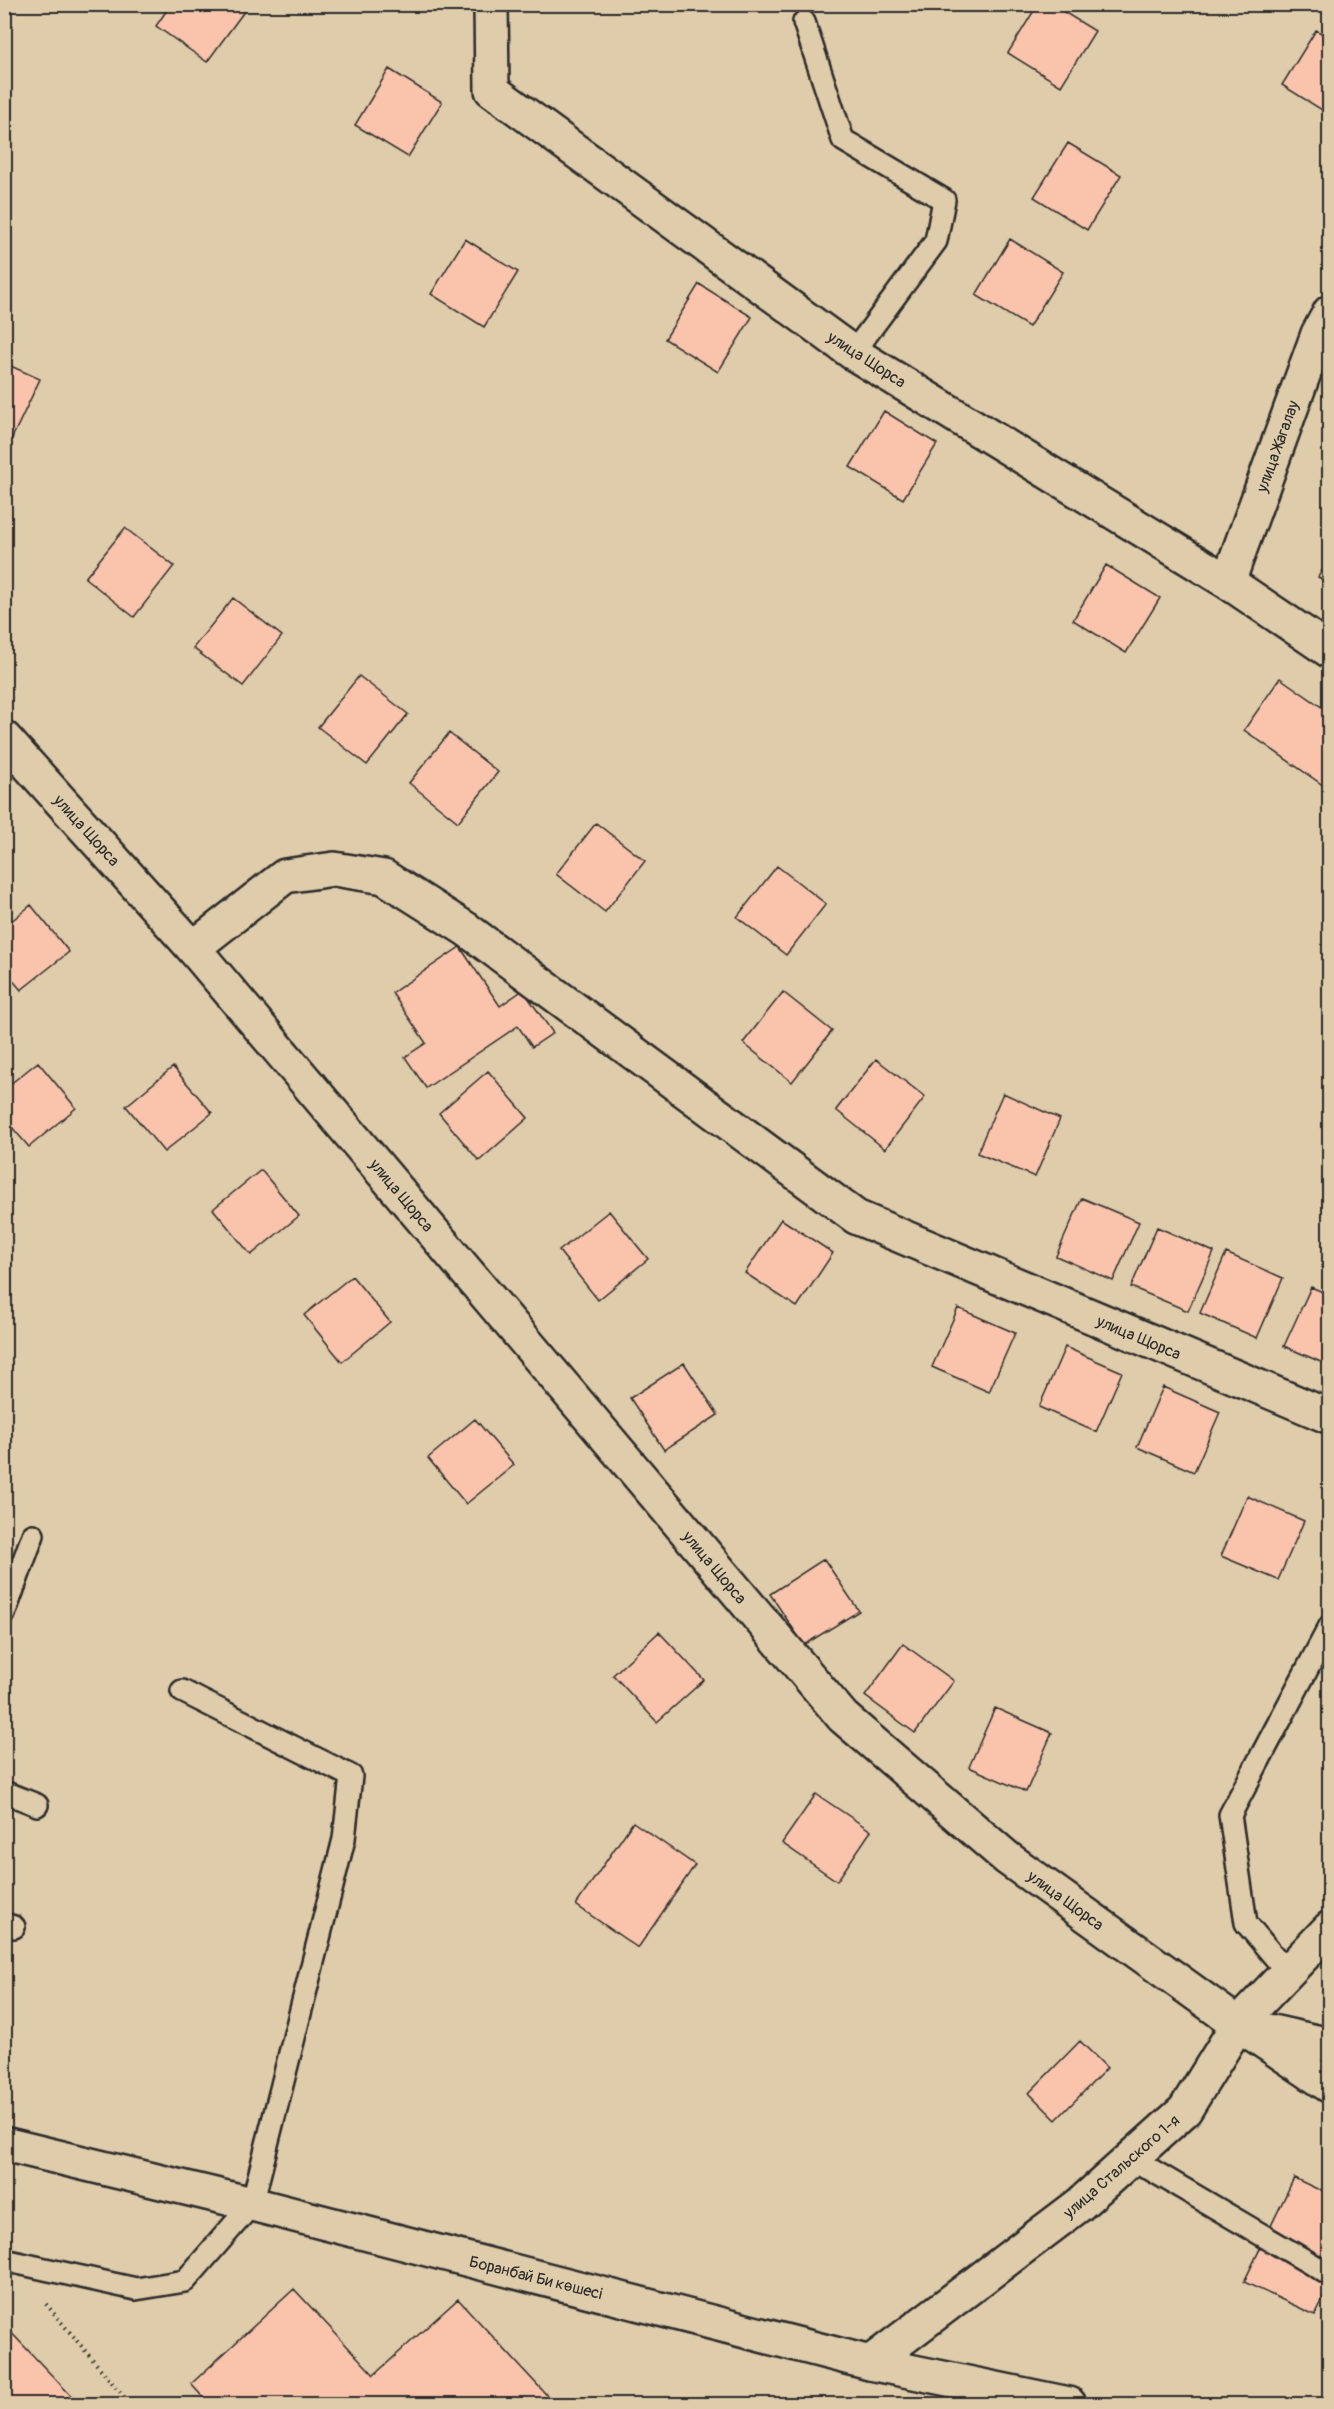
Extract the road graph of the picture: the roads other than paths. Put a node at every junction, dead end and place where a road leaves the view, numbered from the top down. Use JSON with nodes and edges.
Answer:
{"nodes":[{"id":1,"x":491,"y":4,"type":"edge"},
{"id":2,"x":804,"y":22,"type":"dead end"},
{"id":3,"x":1329,"y":312,"type":"edge"},
{"id":4,"x":853,"y":353,"type":"junction"},
{"id":5,"x":1228,"y":582,"type":"junction"},
{"id":6,"x":1329,"y":651,"type":"edge"},
{"id":7,"x":4,"y":738,"type":"edge"},
{"id":8,"x":193,"y":948,"type":"junction"},
{"id":9,"x":1329,"y":1417,"type":"edge"},
{"id":10,"x":33,"y":1536,"type":"dead end"},
{"id":11,"x":4,"y":1614,"type":"edge"},
{"id":12,"x":1329,"y":1626,"type":"edge"},
{"id":13,"x":182,"y":1691,"type":"dead end"},
{"id":14,"x":4,"y":1792,"type":"edge"},
{"id":15,"x":37,"y":1805,"type":"dead end"},
{"id":16,"x":1329,"y":1928,"type":"edge"},
{"id":17,"x":1288,"y":1973,"type":"junction"},
{"id":18,"x":1238,"y":2024,"type":"junction"},
{"id":19,"x":1329,"y":2046,"type":"edge"},
{"id":20,"x":1329,"y":2086,"type":"edge"},
{"id":21,"x":4,"y":2144,"type":"edge"},
{"id":22,"x":1131,"y":2158,"type":"junction"},
{"id":23,"x":252,"y":2204,"type":"junction"},
{"id":24,"x":8,"y":2261,"type":"edge"},
{"id":25,"x":1329,"y":2275,"type":"edge"},
{"id":26,"x":870,"y":2362,"type":"junction"},
{"id":27,"x":1069,"y":2404,"type":"edge"}],
"edges":[{"from":1,"to":4,"type":"street","name":"улица Щорса"},
{"from":2,"to":4,"type":"lane"},
{"from":3,"to":5,"type":"street","name":"улица Жагалау"},
{"from":4,"to":5,"type":"street","name":"улица Щорса"},
{"from":5,"to":6,"type":"street","name":"улица Щорса"},
{"from":7,"to":8,"type":"street","name":"улица Щорса"},
{"from":8,"to":9,"type":"street","name":"улица Щорса"},
{"from":8,"to":18,"type":"street","name":"улица Щорса"},
{"from":10,"to":11,"type":"lane"},
{"from":12,"to":17,"type":"lane"},
{"from":13,"to":23,"type":"lane"},
{"from":14,"to":15,"type":"lane"},
{"from":16,"to":17,"type":"street","name":"улица Стальского 1-я"},
{"from":17,"to":18,"type":"street","name":"улица Стальского 1-я"},
{"from":18,"to":19,"type":"street"},
{"from":18,"to":20,"type":"street","name":"улица Щорса"},
{"from":18,"to":22,"type":"street","name":"улица Стальского 1-я"},
{"from":21,"to":23,"type":"street","name":"Боранбай Би көшесі"},
{"from":22,"to":25,"type":"lane"},
{"from":22,"to":26,"type":"street","name":"улица Стальского 1-я"},
{"from":23,"to":24,"type":"lane"},
{"from":23,"to":26,"type":"street","name":"Боранбай Би көшесі"},
{"from":26,"to":27,"type":"street","name":"Боранбай Би көшесі"}]}
